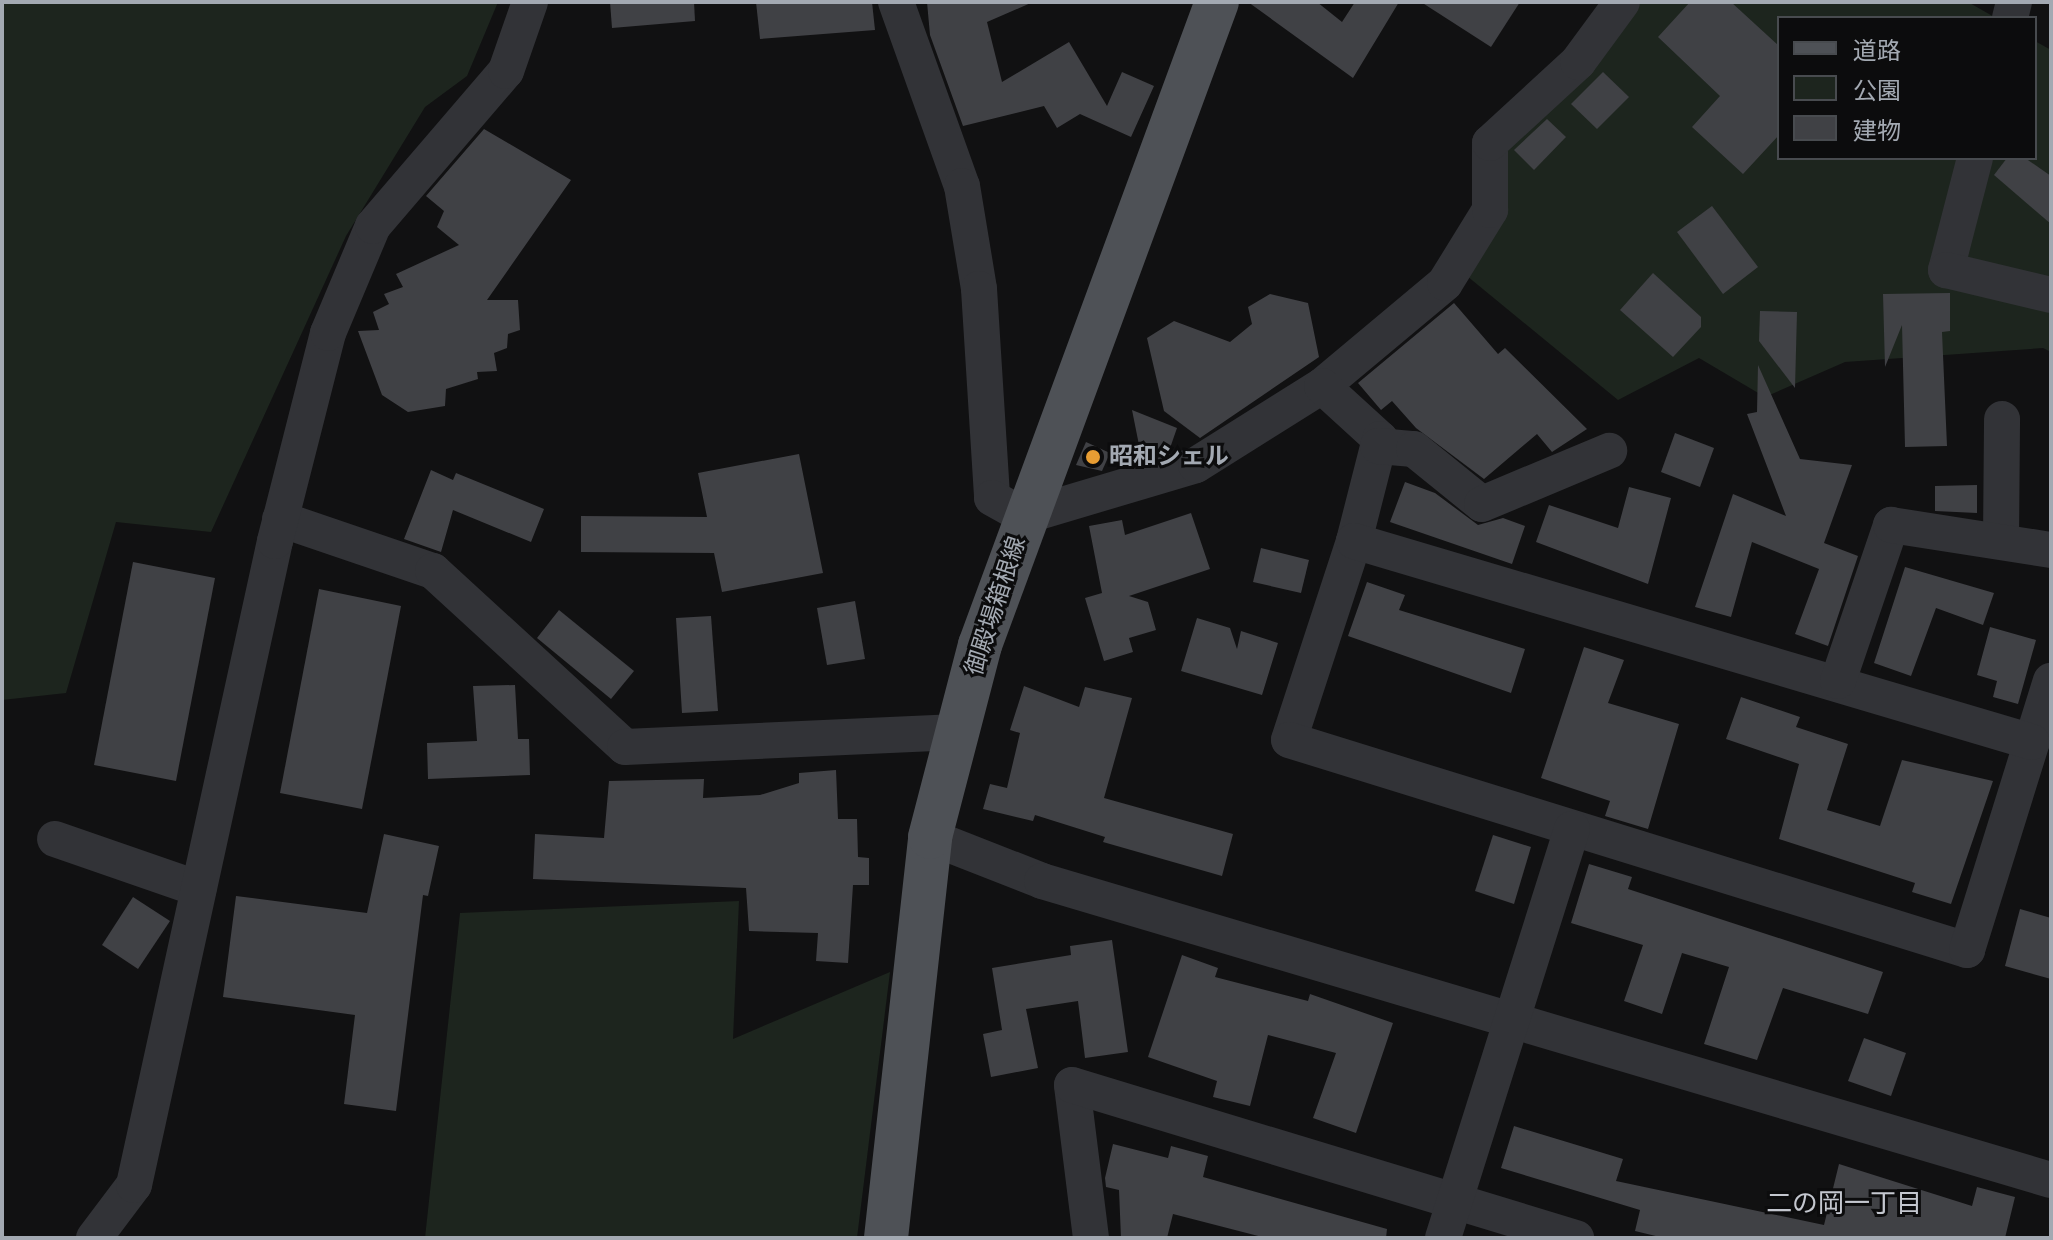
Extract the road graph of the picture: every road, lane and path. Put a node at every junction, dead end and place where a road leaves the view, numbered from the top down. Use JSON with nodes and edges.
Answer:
{"nodes":[{"id":1,"x":530,"y":2,"type":"edge"},
{"id":2,"x":896,"y":2,"type":"edge"},
{"id":3,"x":1217,"y":2,"type":"edge"},
{"id":4,"x":1622,"y":2,"type":"edge"},
{"id":5,"x":1974,"y":160,"type":"edge"},
{"id":6,"x":2051,"y":295,"type":"edge"},
{"id":7,"x":1322,"y":386,"type":"junction"},
{"id":8,"x":2002,"y":419,"type":"dead end"},
{"id":9,"x":1378,"y":446,"type":"junction"},
{"id":10,"x":1609,"y":451,"type":"dead end"},
{"id":11,"x":1025,"y":516,"type":"junction"},
{"id":12,"x":280,"y":519,"type":"junction"},
{"id":13,"x":2001,"y":539,"type":"junction"},
{"id":14,"x":1354,"y":541,"type":"junction"},
{"id":15,"x":2051,"y":550,"type":"edge"},
{"id":16,"x":1838,"y":681,"type":"junction"},
{"id":17,"x":2051,"y":681,"type":"edge"},
{"id":18,"x":957,"y":732,"type":"junction"},
{"id":19,"x":2032,"y":742,"type":"junction"},
{"id":20,"x":1572,"y":829,"type":"junction"},
{"id":21,"x":930,"y":837,"type":"junction"},
{"id":22,"x":55,"y":839,"type":"dead end"},
{"id":23,"x":199,"y":889,"type":"junction"},
{"id":24,"x":1513,"y":1021,"type":"junction"},
{"id":25,"x":2051,"y":1180,"type":"edge"},
{"id":26,"x":1454,"y":1201,"type":"junction"},
{"id":27,"x":94,"y":1238,"type":"edge"},
{"id":28,"x":886,"y":1238,"type":"edge"},
{"id":29,"x":1091,"y":1238,"type":"edge"},
{"id":30,"x":1443,"y":1238,"type":"edge"},
{"id":31,"x":1576,"y":1238,"type":"edge"}],
"edges":[{"from":1,"to":12,"type":"street"},
{"from":2,"to":11,"type":"street"},
{"from":3,"to":11,"type":"main road","name":"御殿場箱根線"},
{"from":4,"to":7,"type":"street"},
{"from":5,"to":6,"type":"street"},
{"from":7,"to":9,"type":"street"},
{"from":7,"to":11,"type":"street"},
{"from":8,"to":13,"type":"street"},
{"from":9,"to":10,"type":"street"},
{"from":9,"to":14,"type":"street"},
{"from":11,"to":18,"type":"main road","name":"御殿場箱根線"},
{"from":12,"to":18,"type":"street"},
{"from":12,"to":23,"type":"street"},
{"from":13,"to":15,"type":"street"},
{"from":13,"to":16,"type":"street"},
{"from":14,"to":16,"type":"street"},
{"from":14,"to":20,"type":"street"},
{"from":16,"to":19,"type":"street"},
{"from":17,"to":19,"type":"street"},
{"from":18,"to":21,"type":"main road","name":"御殿場箱根線"},
{"from":19,"to":20,"type":"street"},
{"from":20,"to":24,"type":"street"},
{"from":21,"to":24,"type":"street"},
{"from":21,"to":28,"type":"main road","name":"御殿場箱根線"},
{"from":22,"to":23,"type":"street"},
{"from":23,"to":27,"type":"street"},
{"from":24,"to":25,"type":"street"},
{"from":24,"to":26,"type":"street"},
{"from":26,"to":29,"type":"street"},
{"from":26,"to":30,"type":"street"},
{"from":26,"to":31,"type":"street"}]}
